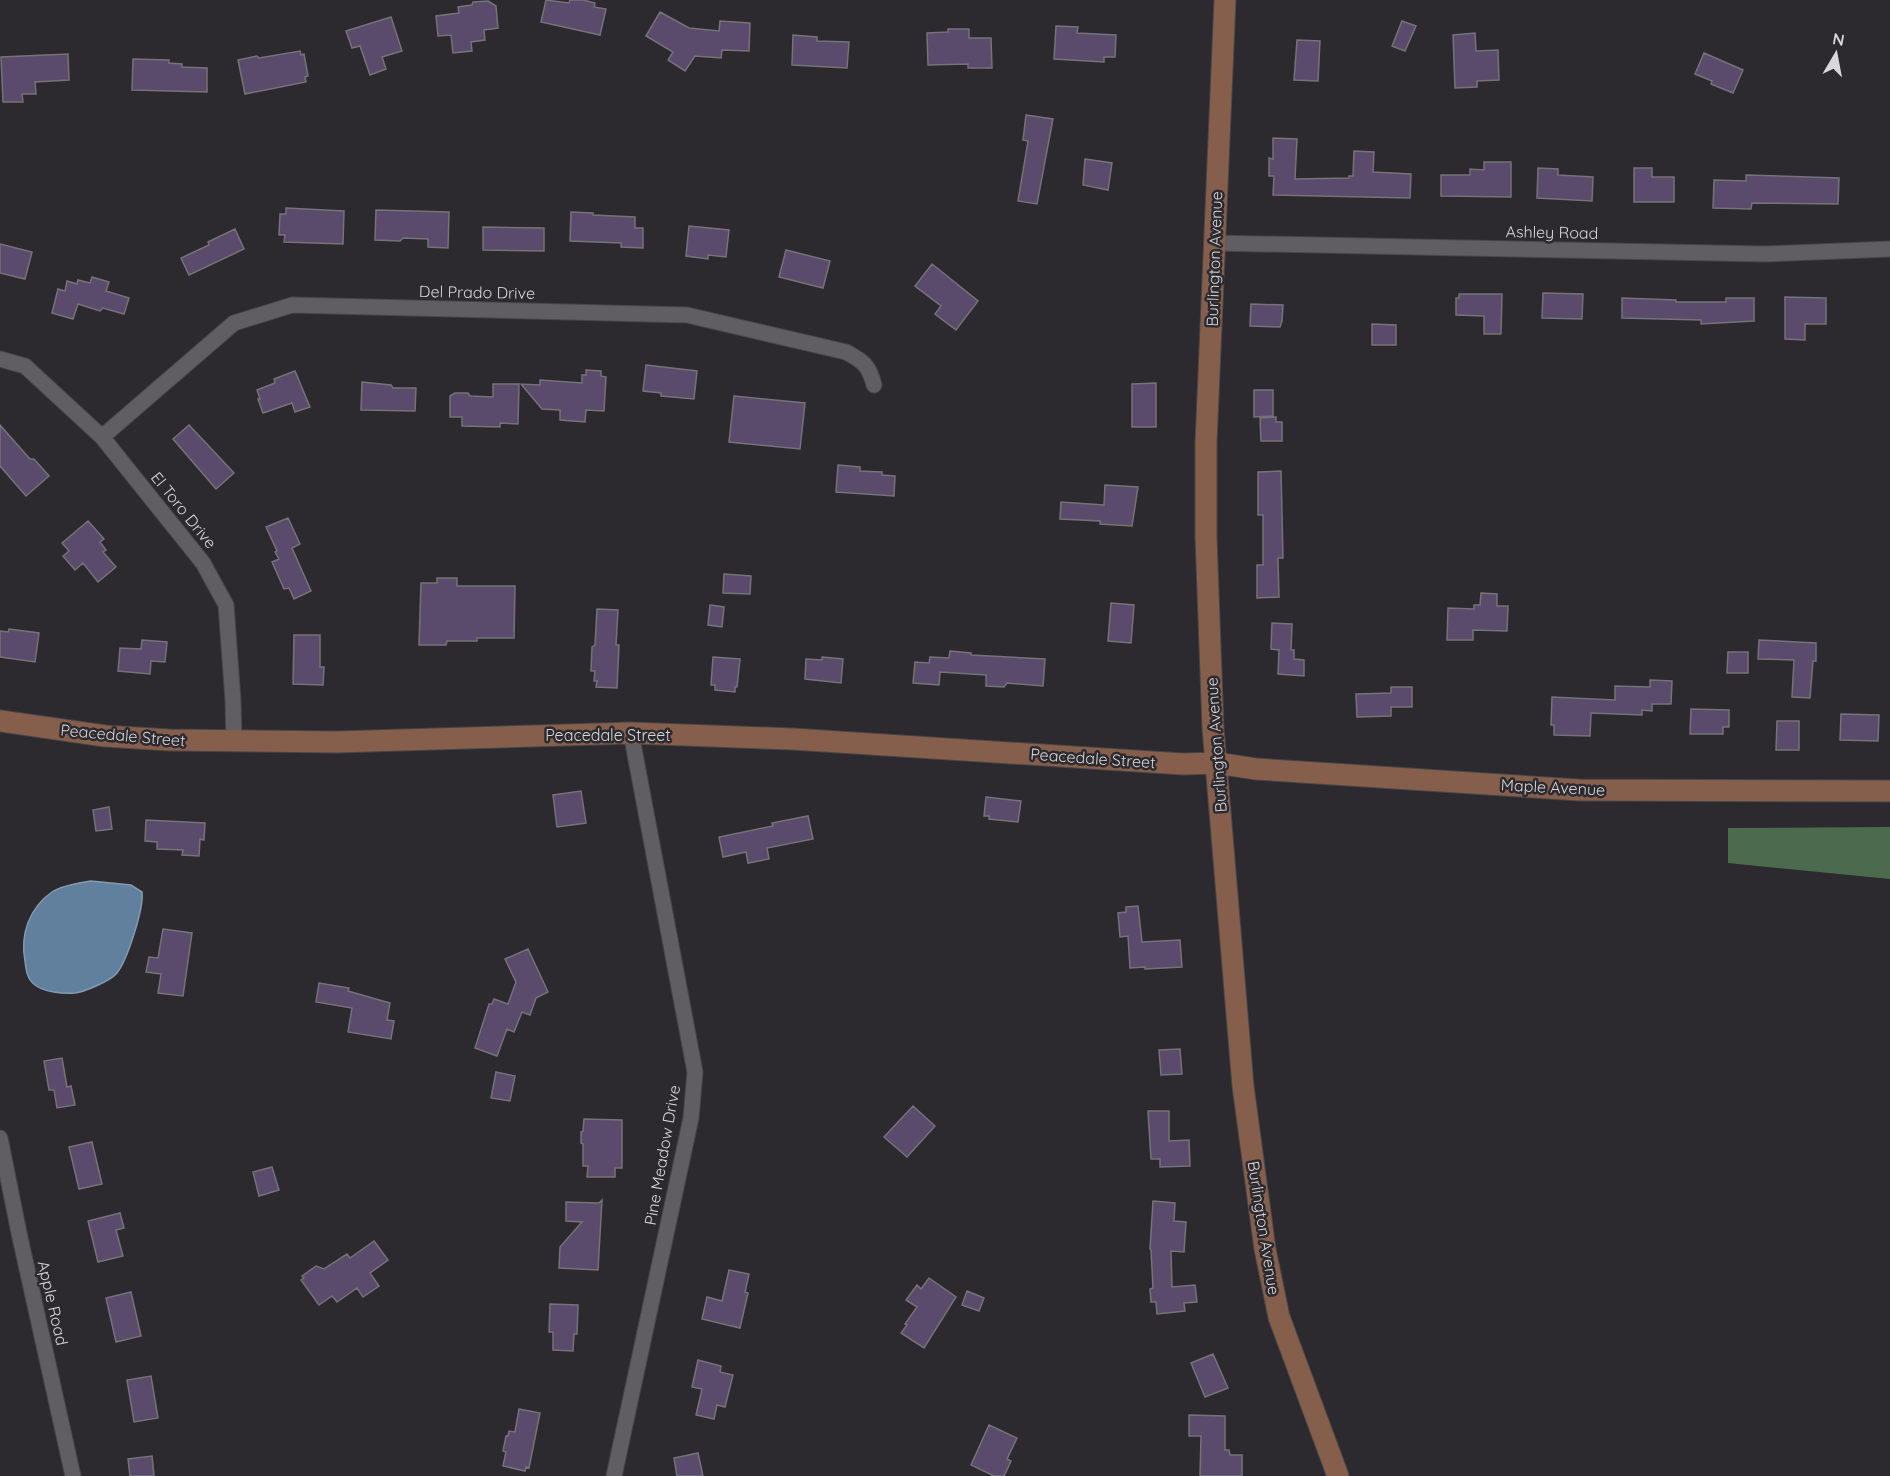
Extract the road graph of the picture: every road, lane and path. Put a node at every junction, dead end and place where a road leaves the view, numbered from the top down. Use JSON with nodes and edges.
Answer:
{"nodes":[{"id":1,"x":1225,"y":0,"type":"edge"},
{"id":2,"x":1214,"y":243,"type":"junction"},
{"id":3,"x":1890,"y":249,"type":"edge"},
{"id":4,"x":0,"y":358,"type":"edge"},
{"id":5,"x":874,"y":385,"type":"dead end"},
{"id":6,"x":102,"y":437,"type":"junction"},
{"id":7,"x":0,"y":721,"type":"edge"},
{"id":8,"x":631,"y":733,"type":"junction"},
{"id":9,"x":234,"y":742,"type":"junction"},
{"id":10,"x":1216,"y":763,"type":"junction"},
{"id":11,"x":1890,"y":791,"type":"edge"},
{"id":12,"x":0,"y":1138,"type":"edge"},
{"id":13,"x":73,"y":1476,"type":"edge"},
{"id":14,"x":614,"y":1476,"type":"edge"},
{"id":15,"x":1338,"y":1476,"type":"edge"}],
"edges":[{"from":1,"to":2,"type":"main road","name":"Burlington Avenue"},
{"from":2,"to":3,"type":"street","name":"Ashley Road"},
{"from":2,"to":10,"type":"main road","name":"Burlington Avenue"},
{"from":4,"to":6,"type":"street","name":"El Toro Drive"},
{"from":5,"to":6,"type":"street","name":"Del Prado Drive"},
{"from":6,"to":9,"type":"street","name":"El Toro Drive"},
{"from":7,"to":9,"type":"main road","name":"Peacedale Street"},
{"from":8,"to":9,"type":"main road","name":"Peacedale Street"},
{"from":8,"to":10,"type":"main road","name":"Peacedale Street"},
{"from":8,"to":14,"type":"street","name":"Pine Meadow Drive"},
{"from":10,"to":11,"type":"main road","name":"Maple Avenue"},
{"from":10,"to":15,"type":"main road","name":"Burlington Avenue"},
{"from":12,"to":13,"type":"street","name":"Apple Road"}]}
